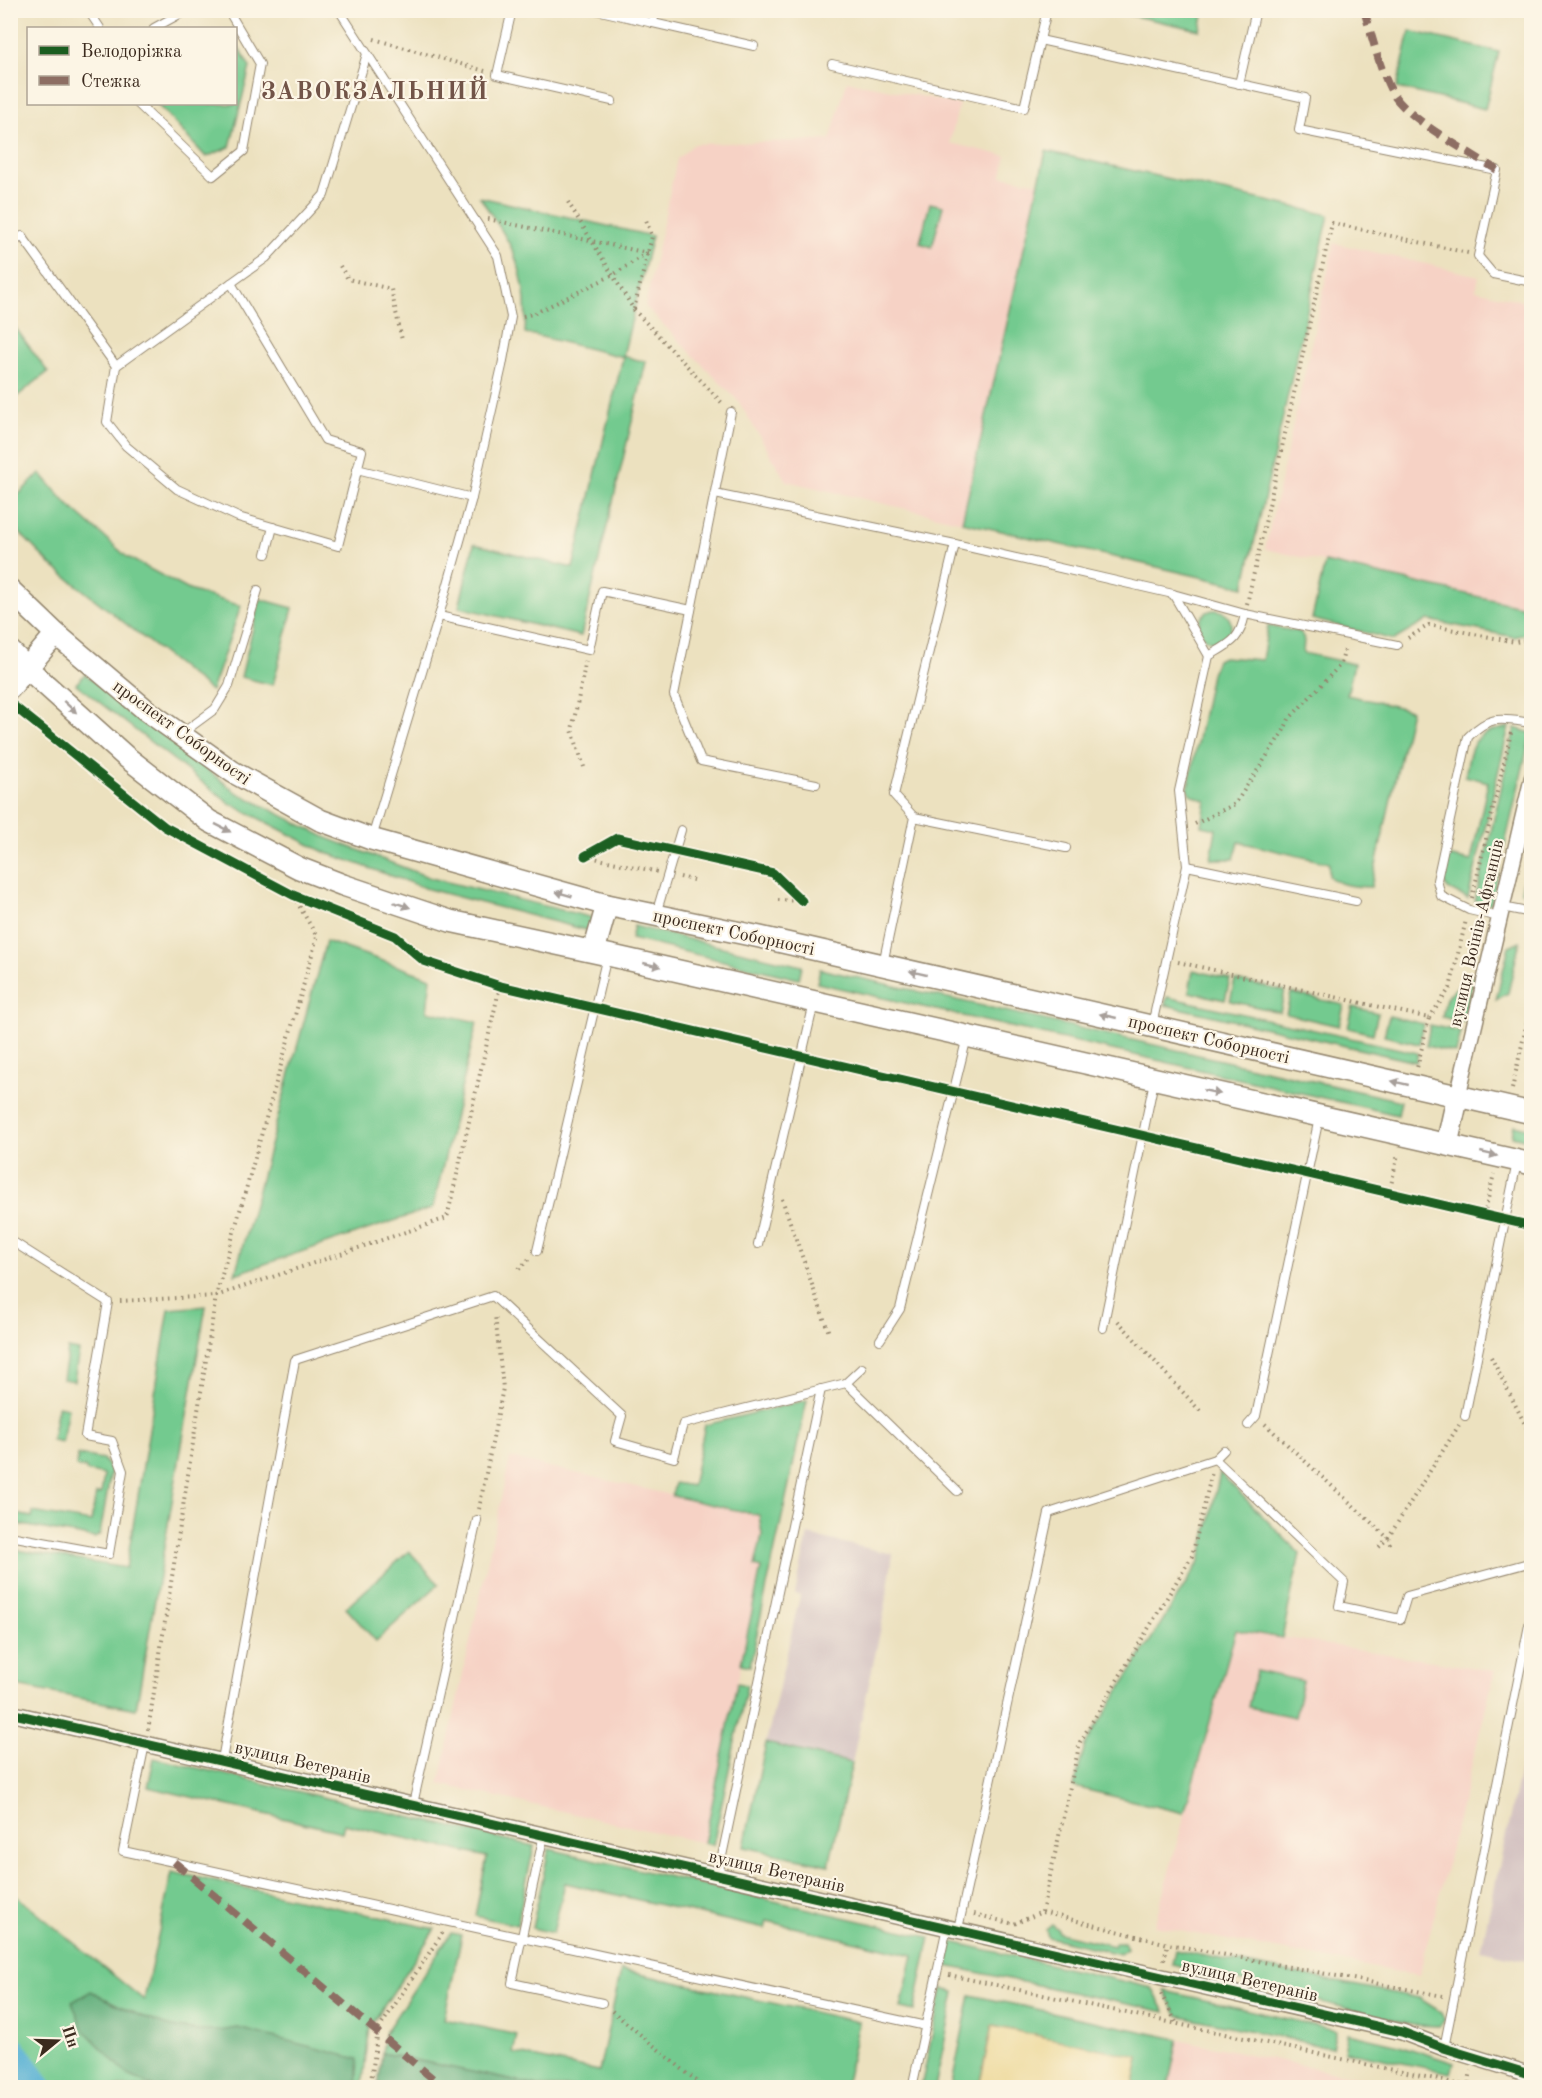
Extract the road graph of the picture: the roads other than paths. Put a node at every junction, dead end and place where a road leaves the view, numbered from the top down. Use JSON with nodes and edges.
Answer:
{"nodes":[{"id":1,"x":88,"y":10,"type":"edge"},
{"id":2,"x":186,"y":10,"type":"edge"},
{"id":3,"x":228,"y":10,"type":"edge"},
{"id":4,"x":339,"y":10,"type":"edge"},
{"id":5,"x":512,"y":10,"type":"edge"},
{"id":6,"x":596,"y":10,"type":"edge"},
{"id":7,"x":656,"y":10,"type":"edge"},
{"id":8,"x":1047,"y":10,"type":"edge"},
{"id":9,"x":1256,"y":10,"type":"edge"},
{"id":10,"x":653,"y":23,"type":"junction"},
{"id":11,"x":99,"y":27,"type":"edge"},
{"id":12,"x":156,"y":27,"type":"edge"},
{"id":13,"x":1040,"y":40,"type":"junction"},
{"id":14,"x":754,"y":46,"type":"dead end"},
{"id":15,"x":367,"y":54,"type":"junction"},
{"id":16,"x":832,"y":64,"type":"dead end"},
{"id":17,"x":1239,"y":84,"type":"junction"},
{"id":18,"x":612,"y":101,"type":"dead end"},
{"id":19,"x":139,"y":105,"type":"edge"},
{"id":20,"x":10,"y":245,"type":"edge"},
{"id":21,"x":1532,"y":282,"type":"edge"},
{"id":22,"x":231,"y":283,"type":"junction"},
{"id":23,"x":116,"y":366,"type":"junction"},
{"id":24,"x":731,"y":412,"type":"road end"},
{"id":25,"x":357,"y":469,"type":"junction"},
{"id":26,"x":715,"y":494,"type":"junction"},
{"id":27,"x":472,"y":498,"type":"junction"},
{"id":28,"x":273,"y":527,"type":"junction"},
{"id":29,"x":955,"y":543,"type":"junction"},
{"id":30,"x":267,"y":554,"type":"dead end"},
{"id":31,"x":10,"y":590,"type":"edge"},
{"id":32,"x":258,"y":590,"type":"dead end"},
{"id":33,"x":1173,"y":594,"type":"junction"},
{"id":34,"x":691,"y":610,"type":"junction"},
{"id":35,"x":1245,"y":614,"type":"junction"},
{"id":36,"x":439,"y":616,"type":"junction"},
{"id":37,"x":56,"y":634,"type":"junction"},
{"id":38,"x":1397,"y":645,"type":"road end"},
{"id":39,"x":10,"y":651,"type":"edge"},
{"id":40,"x":1209,"y":656,"type":"junction"},
{"id":41,"x":27,"y":668,"type":"junction"},
{"id":42,"x":10,"y":688,"type":"edge"},
{"id":43,"x":1532,"y":723,"type":"edge"},
{"id":44,"x":180,"y":735,"type":"junction"},
{"id":45,"x":1532,"y":779,"type":"edge"},
{"id":46,"x":816,"y":784,"type":"dead end"},
{"id":47,"x":914,"y":817,"type":"junction"},
{"id":48,"x":681,"y":830,"type":"dead end"},
{"id":49,"x":371,"y":839,"type":"junction"},
{"id":50,"x":1066,"y":848,"type":"dead end"},
{"id":51,"x":1187,"y":866,"type":"junction"},
{"id":52,"x":1356,"y":901,"type":"dead end"},
{"id":53,"x":607,"y":905,"type":"junction"},
{"id":54,"x":1501,"y":912,"type":"junction"},
{"id":55,"x":1532,"y":914,"type":"edge"},
{"id":56,"x":655,"y":915,"type":"junction"},
{"id":57,"x":601,"y":953,"type":"junction"},
{"id":58,"x":883,"y":965,"type":"junction"},
{"id":59,"x":814,"y":1002,"type":"junction"},
{"id":60,"x":1152,"y":1026,"type":"junction"},
{"id":61,"x":968,"y":1037,"type":"junction"},
{"id":62,"x":1155,"y":1079,"type":"junction"},
{"id":63,"x":1458,"y":1095,"type":"junction"},
{"id":64,"x":1532,"y":1113,"type":"edge"},
{"id":65,"x":1319,"y":1117,"type":"junction"},
{"id":66,"x":1447,"y":1144,"type":"junction"},
{"id":67,"x":1515,"y":1160,"type":"edge"},
{"id":68,"x":10,"y":1240,"type":"edge"},
{"id":69,"x":758,"y":1244,"type":"dead end"},
{"id":70,"x":537,"y":1251,"type":"dead end"},
{"id":71,"x":1103,"y":1328,"type":"dead end"},
{"id":72,"x":880,"y":1340,"type":"dead end"},
{"id":73,"x":862,"y":1368,"type":"dead end"},
{"id":74,"x":846,"y":1383,"type":"junction"},
{"id":75,"x":821,"y":1389,"type":"junction"},
{"id":76,"x":1465,"y":1416,"type":"road end"},
{"id":77,"x":1248,"y":1425,"type":"dead end"},
{"id":78,"x":1224,"y":1450,"type":"dead end"},
{"id":79,"x":1215,"y":1459,"type":"junction"},
{"id":80,"x":957,"y":1491,"type":"dead end"},
{"id":81,"x":477,"y":1520,"type":"road end"},
{"id":82,"x":10,"y":1536,"type":"edge"},
{"id":83,"x":1532,"y":1562,"type":"edge"},
{"id":84,"x":1532,"y":1610,"type":"edge"},
{"id":85,"x":10,"y":1713,"type":"edge"},
{"id":86,"x":145,"y":1744,"type":"junction"},
{"id":87,"x":222,"y":1760,"type":"junction"},
{"id":88,"x":413,"y":1804,"type":"junction"},
{"id":89,"x":544,"y":1834,"type":"junction"},
{"id":90,"x":718,"y":1875,"type":"junction"},
{"id":91,"x":952,"y":1928,"type":"junction"},
{"id":92,"x":522,"y":1938,"type":"junction"},
{"id":93,"x":602,"y":2003,"type":"road end"},
{"id":94,"x":926,"y":2025,"type":"junction"},
{"id":95,"x":1444,"y":2048,"type":"junction"},
{"id":96,"x":1532,"y":2075,"type":"edge"},
{"id":97,"x":912,"y":2088,"type":"edge"}],
"edges":[{"from":1,"to":11,"type":"lane"},
{"from":2,"to":12,"type":"lane"},
{"from":3,"to":19,"type":"lane"},
{"from":4,"to":15,"type":"lane"},
{"from":5,"to":18,"type":"lane"},
{"from":6,"to":10,"type":"lane"},
{"from":7,"to":10,"type":"lane"},
{"from":8,"to":13,"type":"lane"},
{"from":9,"to":17,"type":"lane"},
{"from":10,"to":14,"type":"lane"},
{"from":13,"to":16,"type":"lane"},
{"from":13,"to":17,"type":"lane"},
{"from":15,"to":22,"type":"lane"},
{"from":15,"to":27,"type":"lane"},
{"from":17,"to":21,"type":"lane"},
{"from":20,"to":23,"type":"lane"},
{"from":22,"to":23,"type":"lane"},
{"from":22,"to":25,"type":"lane"},
{"from":23,"to":28,"type":"lane"},
{"from":24,"to":26,"type":"lane"},
{"from":25,"to":27,"type":"lane"},
{"from":25,"to":28,"type":"lane"},
{"from":26,"to":29,"type":"lane"},
{"from":26,"to":34,"type":"lane"},
{"from":27,"to":36,"type":"lane"},
{"from":28,"to":30,"type":"lane"},
{"from":29,"to":33,"type":"lane"},
{"from":29,"to":47,"type":"lane"},
{"from":31,"to":37,"type":"main road","name":"проспект Соборності"},
{"from":32,"to":44,"type":"lane"},
{"from":33,"to":35,"type":"lane"},
{"from":33,"to":40,"type":"lane"},
{"from":34,"to":36,"type":"lane"},
{"from":34,"to":46,"type":"lane"},
{"from":35,"to":38,"type":"lane"},
{"from":35,"to":40,"type":"lane"},
{"from":36,"to":49,"type":"lane"},
{"from":37,"to":41,"type":"main road"},
{"from":37,"to":44,"type":"main road","name":"проспект Соборності"},
{"from":39,"to":41,"type":"main road"},
{"from":40,"to":51,"type":"lane"},
{"from":41,"to":42,"type":"main road"},
{"from":41,"to":57,"type":"main road","one_way":true},
{"from":43,"to":54,"type":"lane"},
{"from":44,"to":49,"type":"main road","name":"проспект Соборності"},
{"from":45,"to":54,"type":"street","name":"вулиця Воїнів-Афганців"},
{"from":47,"to":50,"type":"lane"},
{"from":47,"to":58,"type":"lane"},
{"from":48,"to":56,"type":"lane"},
{"from":53,"to":49,"type":"main road","name":"проспект Соборності","one_way":true},
{"from":51,"to":52,"type":"lane"},
{"from":51,"to":60,"type":"lane"},
{"from":53,"to":56,"type":"main road","name":"проспект Соборності"},
{"from":53,"to":57,"type":"main road"},
{"from":54,"to":55,"type":"lane"},
{"from":54,"to":63,"type":"street","name":"вулиця Воїнів-Афганців"},
{"from":56,"to":58,"type":"main road","name":"проспект Соборності"},
{"from":57,"to":59,"type":"main road","one_way":true},
{"from":57,"to":70,"type":"lane"},
{"from":60,"to":58,"type":"main road","name":"проспект Соборності","one_way":true},
{"from":59,"to":61,"type":"main road"},
{"from":59,"to":69,"type":"lane"},
{"from":63,"to":60,"type":"main road","name":"проспект Соборності","one_way":true},
{"from":61,"to":62,"type":"main road"},
{"from":61,"to":72,"type":"lane"},
{"from":62,"to":65,"type":"main road","one_way":true},
{"from":62,"to":71,"type":"lane"},
{"from":63,"to":64,"type":"main road","name":"проспект Соборності"},
{"from":63,"to":66,"type":"main road"},
{"from":65,"to":66,"type":"main road"},
{"from":65,"to":77,"type":"lane"},
{"from":66,"to":67,"type":"main road","one_way":true},
{"from":67,"to":76,"type":"lane"},
{"from":68,"to":82,"type":"lane"},
{"from":73,"to":74,"type":"lane"},
{"from":74,"to":75,"type":"lane"},
{"from":74,"to":80,"type":"lane"},
{"from":75,"to":87,"type":"lane"},
{"from":75,"to":90,"type":"lane"},
{"from":78,"to":79,"type":"lane"},
{"from":79,"to":83,"type":"lane"},
{"from":79,"to":91,"type":"lane"},
{"from":81,"to":88,"type":"lane"},
{"from":84,"to":95,"type":"lane"},
{"from":85,"to":86,"type":"street","name":"вулиця Ветеранів"},
{"from":86,"to":87,"type":"street","name":"вулиця Ветеранів"},
{"from":86,"to":92,"type":"lane"},
{"from":87,"to":88,"type":"street","name":"вулиця Ветеранів"},
{"from":88,"to":89,"type":"street","name":"вулиця Ветеранів"},
{"from":89,"to":90,"type":"street","name":"вулиця Ветеранів"},
{"from":89,"to":92,"type":"lane"},
{"from":90,"to":91,"type":"street","name":"вулиця Ветеранів"},
{"from":91,"to":94,"type":"lane"},
{"from":91,"to":95,"type":"street","name":"вулиця Ветеранів"},
{"from":92,"to":93,"type":"lane"},
{"from":92,"to":94,"type":"lane"},
{"from":94,"to":97,"type":"lane"},
{"from":95,"to":96,"type":"street","name":"вулиця Ветеранів"}]}
